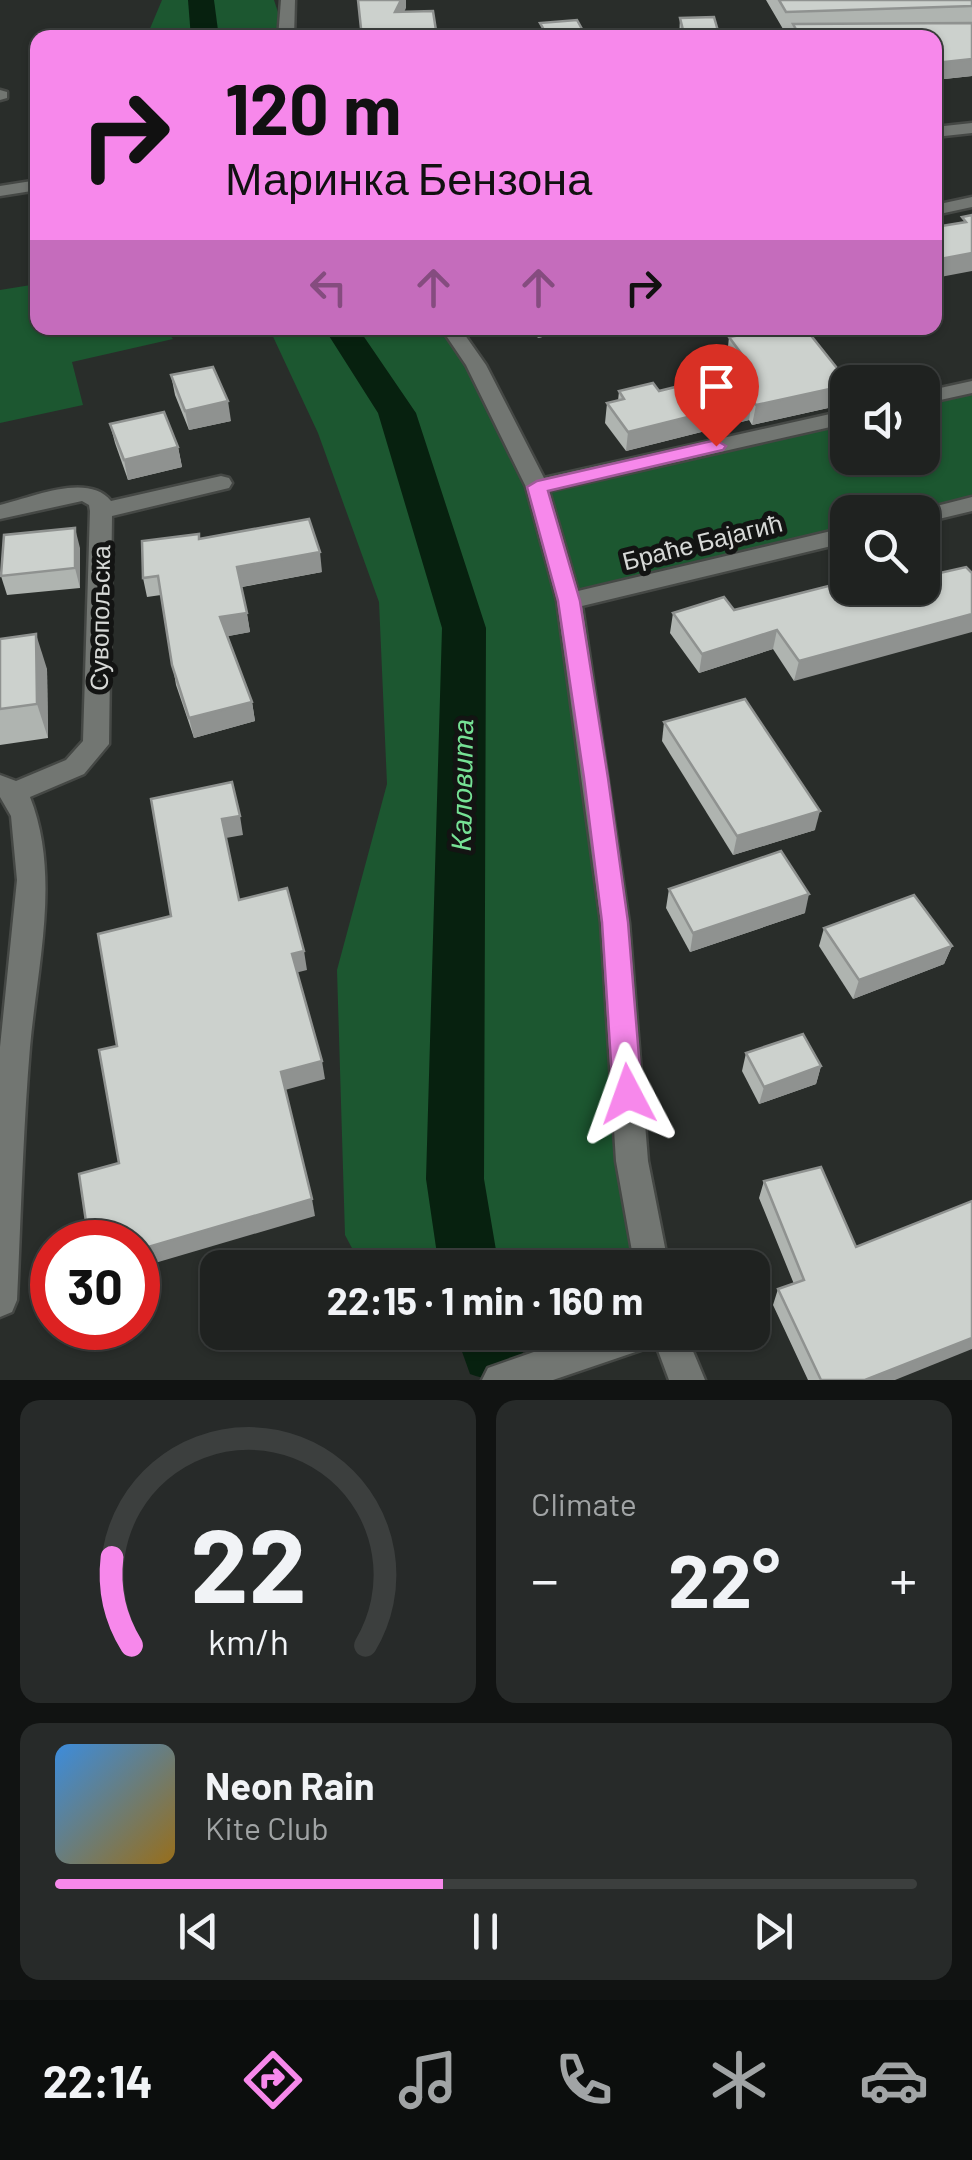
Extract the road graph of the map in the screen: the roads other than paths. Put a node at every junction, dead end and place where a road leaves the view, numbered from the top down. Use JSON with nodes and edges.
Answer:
{"nodes":[{"id":1,"x":288,"y":0,"type":"edge"},
{"id":2,"x":286,"y":30,"type":"edge"},
{"id":3,"x":972,"y":128,"type":"edge"},
{"id":4,"x":942,"y":131,"type":"edge"},
{"id":5,"x":30,"y":185,"type":"edge"},
{"id":6,"x":0,"y":190,"type":"edge"},
{"id":7,"x":972,"y":202,"type":"edge"},
{"id":8,"x":942,"y":208,"type":"edge"},
{"id":9,"x":455,"y":335,"type":"edge"},
{"id":10,"x":972,"y":387,"type":"edge"},
{"id":11,"x":940,"y":394,"type":"edge"},
{"id":12,"x":830,"y":420,"type":"edge"},
{"id":13,"x":220,"y":483,"type":"dead end"},
{"id":14,"x":537,"y":487,"type":"junction"},
{"id":15,"x":972,"y":504,"type":"edge"},
{"id":16,"x":101,"y":511,"type":"junction"},
{"id":17,"x":0,"y":512,"type":"edge"},
{"id":18,"x":940,"y":512,"type":"edge"},
{"id":19,"x":830,"y":538,"type":"edge"},
{"id":20,"x":569,"y":601,"type":"junction"},
{"id":21,"x":8,"y":788,"type":"edge"},
{"id":22,"x":649,"y":1250,"type":"edge"},
{"id":23,"x":0,"y":1300,"type":"edge"},
{"id":24,"x":591,"y":1350,"type":"edge"},
{"id":25,"x":676,"y":1350,"type":"edge"},
{"id":26,"x":500,"y":1380,"type":"edge"},
{"id":27,"x":688,"y":1380,"type":"edge"}],
"edges":[{"from":1,"to":2,"type":"street"},
{"from":3,"to":4,"type":"street"},
{"from":5,"to":6,"type":"street"},
{"from":7,"to":8,"type":"street"},
{"from":9,"to":14,"type":"street"},
{"from":10,"to":11,"type":"street"},
{"from":12,"to":14,"type":"street"},
{"from":13,"to":16,"type":"street"},
{"from":14,"to":20,"type":"street"},
{"from":15,"to":18,"type":"street"},
{"from":16,"to":17,"type":"street","name":"Сувопољска"},
{"from":16,"to":21,"type":"street","name":"Сувопољска"},
{"from":19,"to":20,"type":"street","name":"Браће Бајагић"},
{"from":20,"to":22,"type":"street"},
{"from":21,"to":23,"type":"street","name":"Сувопољска"},
{"from":24,"to":26,"type":"street"},
{"from":25,"to":27,"type":"street"}]}
